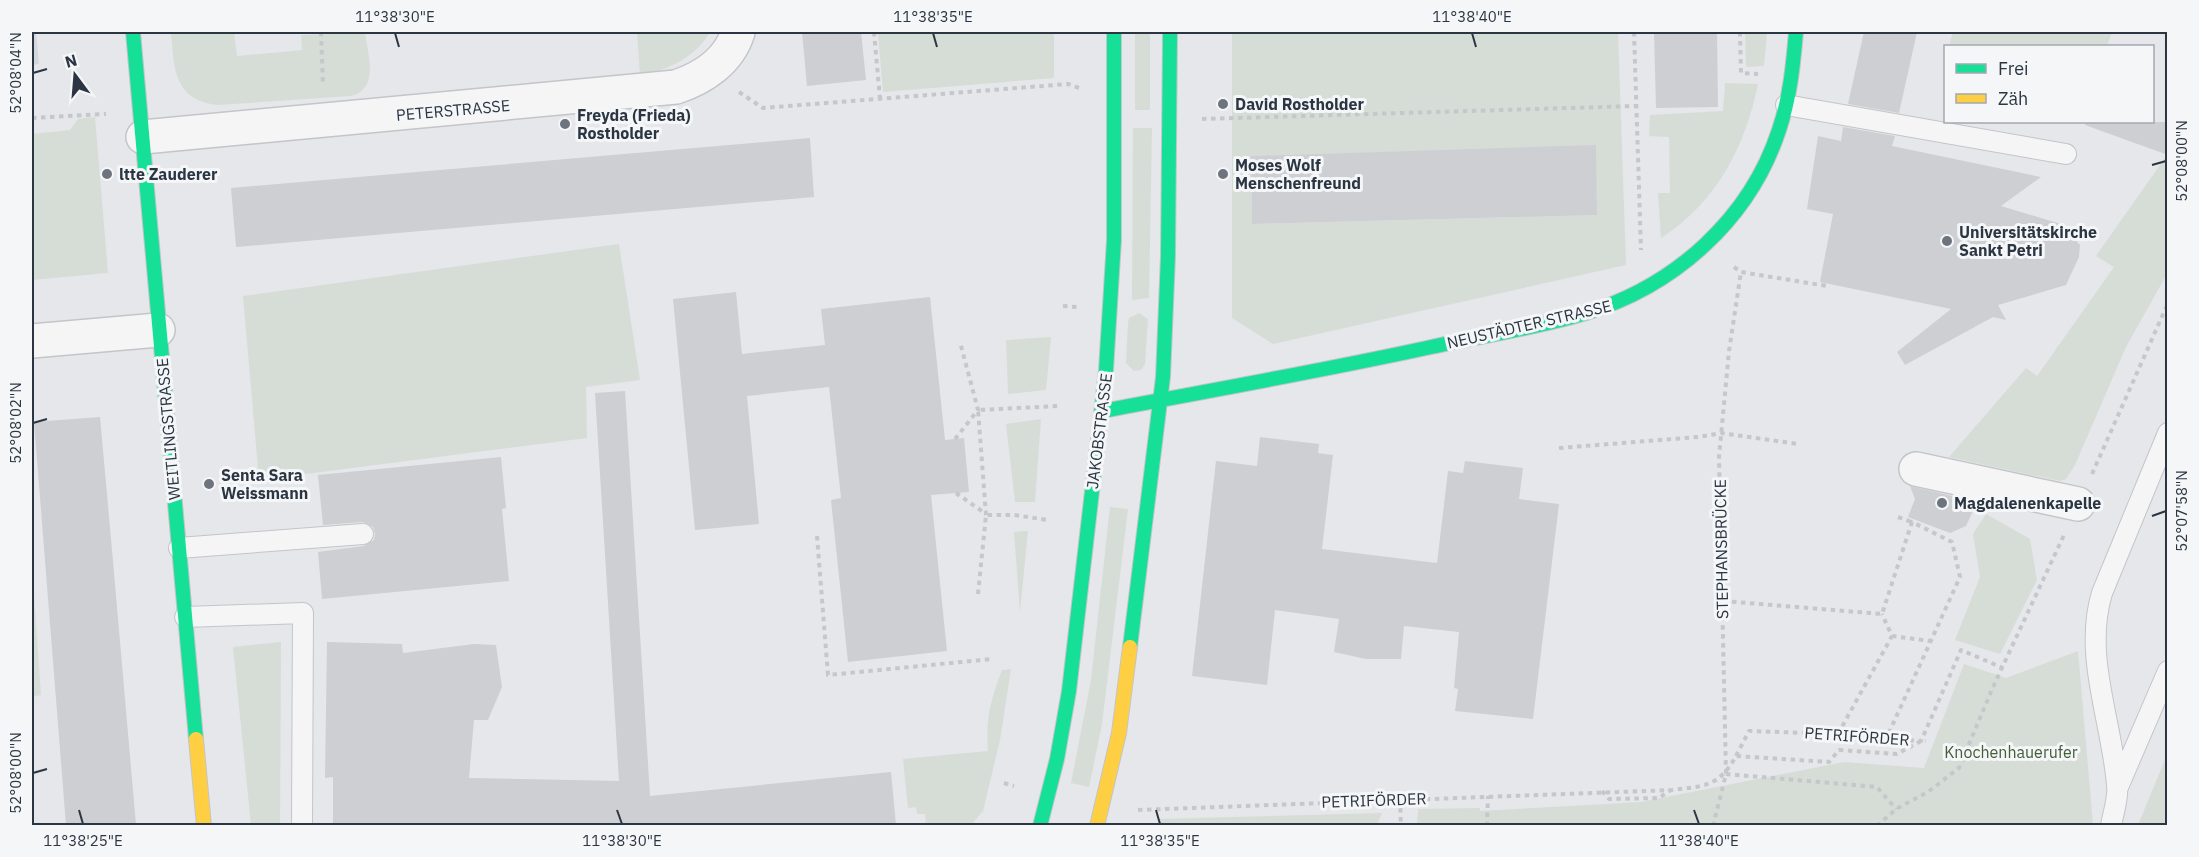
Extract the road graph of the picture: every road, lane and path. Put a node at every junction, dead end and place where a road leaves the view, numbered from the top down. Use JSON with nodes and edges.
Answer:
{"nodes":[{"id":1,"x":134,"y":32,"type":"edge"},
{"id":2,"x":321,"y":32,"type":"edge"},
{"id":3,"x":738,"y":32,"type":"edge"},
{"id":4,"x":874,"y":32,"type":"edge"},
{"id":5,"x":1114,"y":32,"type":"edge"},
{"id":6,"x":1170,"y":32,"type":"edge"},
{"id":7,"x":1634,"y":32,"type":"edge"},
{"id":8,"x":1740,"y":32,"type":"edge"},
{"id":9,"x":1796,"y":32,"type":"edge"},
{"id":10,"x":708,"y":72,"type":"junction"},
{"id":11,"x":1792,"y":74,"type":"junction"},
{"id":12,"x":1068,"y":84,"type":"dead end"},
{"id":13,"x":880,"y":100,"type":"junction"},
{"id":14,"x":1786,"y":105,"type":"junction"},
{"id":15,"x":1636,"y":106,"type":"junction"},
{"id":16,"x":32,"y":118,"type":"edge"},
{"id":17,"x":1214,"y":119,"type":"dead end"},
{"id":18,"x":325,"y":121,"type":"junction"},
{"id":19,"x":141,"y":124,"type":"junction"},
{"id":20,"x":2066,"y":154,"type":"dead end"},
{"id":21,"x":1827,"y":286,"type":"dead end"},
{"id":22,"x":1651,"y":288,"type":"junction"},
{"id":23,"x":158,"y":330,"type":"junction"},
{"id":24,"x":32,"y":341,"type":"edge"},
{"id":25,"x":960,"y":342,"type":"dead end"},
{"id":26,"x":1161,"y":401,"type":"junction"},
{"id":27,"x":1058,"y":405,"type":"dead end"},
{"id":28,"x":978,"y":410,"type":"junction"},
{"id":29,"x":1102,"y":411,"type":"junction"},
{"id":30,"x":1721,"y":433,"type":"junction"},
{"id":31,"x":2168,"y":433,"type":"edge"},
{"id":32,"x":955,"y":439,"type":"dead end"},
{"id":33,"x":1798,"y":444,"type":"dead end"},
{"id":34,"x":1559,"y":448,"type":"dead end"},
{"id":35,"x":1916,"y":469,"type":"dead end"},
{"id":36,"x":956,"y":493,"type":"dead end"},
{"id":37,"x":2078,"y":504,"type":"dead end"},
{"id":38,"x":986,"y":515,"type":"junction"},
{"id":39,"x":1898,"y":517,"type":"dead end"},
{"id":40,"x":1048,"y":520,"type":"dead end"},
{"id":41,"x":1912,"y":522,"type":"junction"},
{"id":42,"x":363,"y":534,"type":"dead end"},
{"id":43,"x":817,"y":536,"type":"dead end"},
{"id":44,"x":179,"y":548,"type":"junction"},
{"id":45,"x":978,"y":594,"type":"dead end"},
{"id":46,"x":1723,"y":601,"type":"junction"},
{"id":47,"x":1882,"y":614,"type":"junction"},
{"id":48,"x":185,"y":617,"type":"junction"},
{"id":49,"x":1892,"y":636,"type":"junction"},
{"id":50,"x":1930,"y":640,"type":"junction"},
{"id":51,"x":992,"y":659,"type":"dead end"},
{"id":52,"x":2003,"y":668,"type":"dead end"},
{"id":53,"x":2168,"y":671,"type":"edge"},
{"id":54,"x":1838,"y":734,"type":"junction"},
{"id":55,"x":1887,"y":737,"type":"junction"},
{"id":56,"x":1924,"y":741,"type":"junction"},
{"id":57,"x":1970,"y":747,"type":"dead end"},
{"id":58,"x":1736,"y":756,"type":"junction"},
{"id":59,"x":1726,"y":774,"type":"junction"},
{"id":60,"x":2118,"y":787,"type":"junction"},
{"id":61,"x":1672,"y":790,"type":"junction"},
{"id":62,"x":1602,"y":791,"type":"junction"},
{"id":63,"x":1488,"y":796,"type":"junction"},
{"id":64,"x":1400,"y":799,"type":"junction"},
{"id":65,"x":1146,"y":808,"type":"dead end"},
{"id":66,"x":1896,"y":809,"type":"junction"},
{"id":67,"x":204,"y":825,"type":"edge"},
{"id":68,"x":302,"y":825,"type":"edge"},
{"id":69,"x":1040,"y":825,"type":"edge"},
{"id":70,"x":1096,"y":825,"type":"edge"},
{"id":71,"x":1401,"y":825,"type":"edge"},
{"id":72,"x":1486,"y":825,"type":"edge"},
{"id":73,"x":1713,"y":825,"type":"edge"},
{"id":74,"x":1877,"y":825,"type":"edge"},
{"id":75,"x":2111,"y":825,"type":"edge"}],
"edges":[{"from":1,"to":19,"type":"street","name":"WEITLINGSTRASSE"},
{"from":2,"to":18,"type":"path"},
{"from":3,"to":10,"type":"street","name":"PETERSTRASSE"},
{"from":4,"to":13,"type":"path"},
{"from":5,"to":29,"type":"street","name":"JAKOBSTRASSE"},
{"from":6,"to":26,"type":"street"},
{"from":7,"to":15,"type":"path"},
{"from":8,"to":11,"type":"path"},
{"from":9,"to":11,"type":"street","name":"NEUSTÄDTER STRASSE"},
{"from":10,"to":13,"type":"path"},
{"from":10,"to":18,"type":"street","name":"PETERSTRASSE"},
{"from":11,"to":14,"type":"street","name":"NEUSTÄDTER STRASSE"},
{"from":12,"to":13,"type":"path"},
{"from":14,"to":20,"type":"lane"},
{"from":14,"to":22,"type":"street","name":"NEUSTÄDTER STRASSE"},
{"from":15,"to":17,"type":"path"},
{"from":15,"to":22,"type":"path"},
{"from":16,"to":19,"type":"path"},
{"from":18,"to":19,"type":"street","name":"PETERSTRASSE"},
{"from":19,"to":23,"type":"street","name":"WEITLINGSTRASSE"},
{"from":21,"to":30,"type":"path","name":"STEPHANSBRÜCKE"},
{"from":22,"to":26,"type":"street","name":"NEUSTÄDTER STRASSE"},
{"from":23,"to":24,"type":"street"},
{"from":23,"to":44,"type":"street","name":"WEITLINGSTRASSE"},
{"from":25,"to":28,"type":"path"},
{"from":26,"to":29,"type":"street","name":"NEUSTÄDTER STRASSE"},
{"from":26,"to":70,"type":"street"},
{"from":27,"to":28,"type":"path"},
{"from":28,"to":32,"type":"path"},
{"from":28,"to":38,"type":"path"},
{"from":29,"to":69,"type":"street","name":"JAKOBSTRASSE"},
{"from":30,"to":33,"type":"path"},
{"from":30,"to":34,"type":"path"},
{"from":30,"to":46,"type":"path","name":"STEPHANSBRÜCKE"},
{"from":31,"to":60,"type":"lane"},
{"from":35,"to":37,"type":"street"},
{"from":36,"to":38,"type":"path"},
{"from":38,"to":40,"type":"path"},
{"from":38,"to":45,"type":"path"},
{"from":39,"to":41,"type":"path"},
{"from":41,"to":47,"type":"path"},
{"from":41,"to":50,"type":"path"},
{"from":42,"to":44,"type":"lane"},
{"from":43,"to":51,"type":"path"},
{"from":44,"to":48,"type":"street","name":"WEITLINGSTRASSE"},
{"from":46,"to":47,"type":"path"},
{"from":46,"to":59,"type":"path","name":"STEPHANSBRÜCKE"},
{"from":47,"to":49,"type":"path"},
{"from":48,"to":67,"type":"street","name":"WEITLINGSTRASSE"},
{"from":48,"to":68,"type":"lane"},
{"from":49,"to":50,"type":"path"},
{"from":49,"to":54,"type":"path"},
{"from":50,"to":55,"type":"path"},
{"from":52,"to":56,"type":"path","name":"PETRIFÖRDER"},
{"from":53,"to":60,"type":"lane"},
{"from":54,"to":55,"type":"path","name":"PETRIFÖRDER"},
{"from":54,"to":58,"type":"path","name":"PETRIFÖRDER"},
{"from":55,"to":56,"type":"path","name":"PETRIFÖRDER"},
{"from":56,"to":58,"type":"path","name":"PETRIFÖRDER"},
{"from":57,"to":66,"type":"path"},
{"from":58,"to":59,"type":"path","name":"PETRIFÖRDER"},
{"from":59,"to":61,"type":"path","name":"PETRIFÖRDER"},
{"from":59,"to":66,"type":"path"},
{"from":59,"to":73,"type":"path","name":"STEPHANSBRÜCKE"},
{"from":60,"to":75,"type":"lane"},
{"from":61,"to":62,"type":"path","name":"PETRIFÖRDER"},
{"from":61,"to":62,"type":"path","name":"PETRIFÖRDER"},
{"from":62,"to":63,"type":"path","name":"PETRIFÖRDER"},
{"from":63,"to":64,"type":"path","name":"PETRIFÖRDER"},
{"from":63,"to":72,"type":"path"},
{"from":64,"to":65,"type":"path","name":"PETRIFÖRDER"},
{"from":64,"to":71,"type":"path"},
{"from":66,"to":74,"type":"path"}]}
